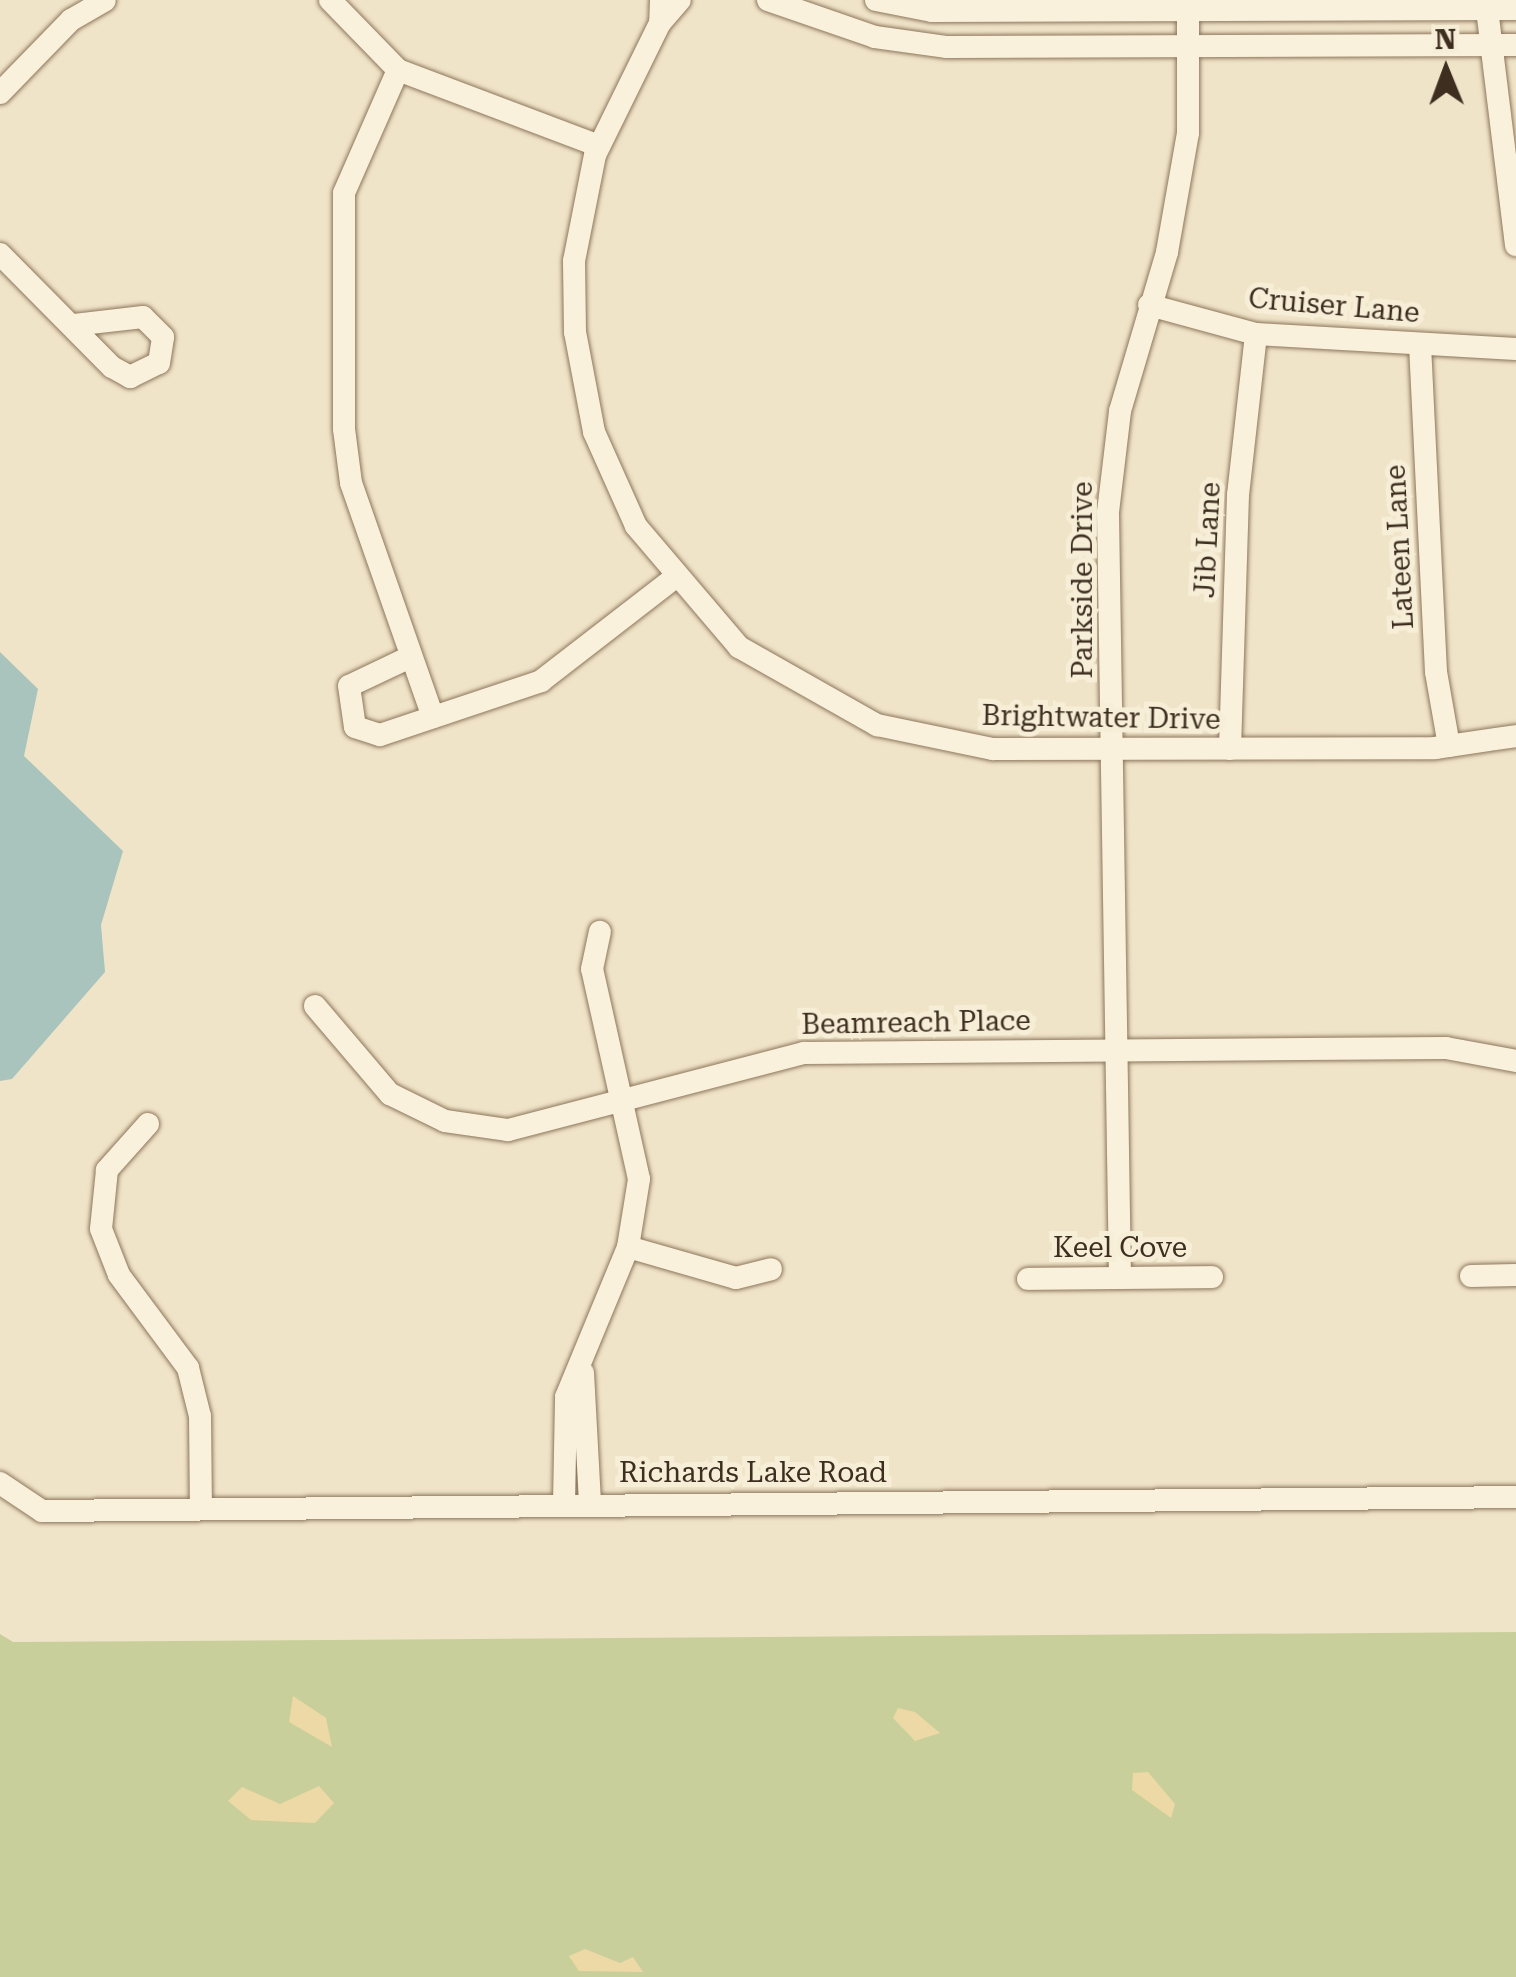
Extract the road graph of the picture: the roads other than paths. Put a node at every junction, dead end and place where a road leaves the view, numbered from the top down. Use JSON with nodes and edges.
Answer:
{"nodes":[{"id":1,"x":105,"y":0,"type":"edge"},
{"id":2,"x":330,"y":0,"type":"edge"},
{"id":3,"x":680,"y":0,"type":"edge"},
{"id":4,"x":768,"y":0,"type":"edge"},
{"id":5,"x":876,"y":0,"type":"edge"},
{"id":6,"x":1487,"y":9,"type":"junction"},
{"id":7,"x":1516,"y":9,"type":"edge"},
{"id":8,"x":1188,"y":11,"type":"junction"},
{"id":9,"x":660,"y":12,"type":"edge"},
{"id":10,"x":1516,"y":45,"type":"edge"},
{"id":11,"x":1488,"y":46,"type":"junction"},
{"id":12,"x":1188,"y":48,"type":"junction"},
{"id":13,"x":398,"y":70,"type":"junction"},
{"id":14,"x":0,"y":93,"type":"edge"},
{"id":15,"x":599,"y":146,"type":"junction"},
{"id":16,"x":1510,"y":155,"type":"edge"},
{"id":17,"x":1516,"y":245,"type":"edge"},
{"id":18,"x":0,"y":254,"type":"edge"},
{"id":19,"x":1149,"y":305,"type":"junction"},
{"id":20,"x":74,"y":325,"type":"dead end"},
{"id":21,"x":1256,"y":334,"type":"junction"},
{"id":22,"x":1420,"y":345,"type":"junction"},
{"id":23,"x":1516,"y":349,"type":"edge"},
{"id":24,"x":673,"y":579,"type":"junction"},
{"id":25,"x":408,"y":658,"type":"junction"},
{"id":26,"x":433,"y":717,"type":"junction"},
{"id":27,"x":1516,"y":736,"type":"edge"},
{"id":28,"x":1449,"y":746,"type":"junction"},
{"id":29,"x":1230,"y":749,"type":"junction"},
{"id":30,"x":1117,"y":750,"type":"junction"},
{"id":31,"x":600,"y":932,"type":"dead end"},
{"id":32,"x":314,"y":1006,"type":"dead end"},
{"id":33,"x":1119,"y":1050,"type":"junction"},
{"id":34,"x":1516,"y":1061,"type":"edge"},
{"id":35,"x":628,"y":1101,"type":"junction"},
{"id":36,"x":148,"y":1124,"type":"dead end"},
{"id":37,"x":628,"y":1248,"type":"junction"},
{"id":38,"x":771,"y":1269,"type":"dead end"},
{"id":39,"x":1516,"y":1275,"type":"edge"},
{"id":40,"x":1470,"y":1276,"type":"dead end"},
{"id":41,"x":1212,"y":1277,"type":"dead end"},
{"id":42,"x":1028,"y":1278,"type":"dead end"},
{"id":43,"x":1120,"y":1278,"type":"junction"},
{"id":44,"x":584,"y":1373,"type":"junction"},
{"id":45,"x":0,"y":1482,"type":"edge"},
{"id":46,"x":1516,"y":1497,"type":"edge"},
{"id":47,"x":564,"y":1504,"type":"junction"},
{"id":48,"x":590,"y":1504,"type":"junction"},
{"id":49,"x":201,"y":1508,"type":"junction"}],
"edges":[{"from":1,"to":14,"type":"street"},
{"from":2,"to":13,"type":"street"},
{"from":3,"to":9,"type":"street","name":"Brightwater Drive"},
{"from":4,"to":12,"type":"street"},
{"from":5,"to":8,"type":"street"},
{"from":6,"to":7,"type":"street"},
{"from":6,"to":8,"type":"street"},
{"from":6,"to":11,"type":"street"},
{"from":8,"to":12,"type":"street","name":"Parkside Drive"},
{"from":9,"to":15,"type":"street","name":"Brightwater Drive"},
{"from":10,"to":11,"type":"street"},
{"from":11,"to":12,"type":"street"},
{"from":11,"to":16,"type":"street"},
{"from":12,"to":19,"type":"street","name":"Parkside Drive"},
{"from":13,"to":15,"type":"street"},
{"from":13,"to":25,"type":"street"},
{"from":15,"to":24,"type":"street","name":"Brightwater Drive"},
{"from":16,"to":17,"type":"street"},
{"from":18,"to":20,"type":"street"},
{"from":19,"to":21,"type":"street","name":"Cruiser Lane"},
{"from":19,"to":30,"type":"street","name":"Parkside Drive"},
{"from":21,"to":22,"type":"street","name":"Cruiser Lane"},
{"from":21,"to":29,"type":"street","name":"Jib Lane"},
{"from":22,"to":23,"type":"street","name":"Cruiser Lane"},
{"from":22,"to":28,"type":"street","name":"Lateen Lane"},
{"from":24,"to":26,"type":"street"},
{"from":24,"to":30,"type":"street","name":"Brightwater Drive"},
{"from":25,"to":26,"type":"street"},
{"from":25,"to":26,"type":"street"},
{"from":27,"to":28,"type":"street","name":"Brightwater Drive"},
{"from":28,"to":29,"type":"street","name":"Brightwater Drive"},
{"from":29,"to":30,"type":"street","name":"Brightwater Drive"},
{"from":30,"to":33,"type":"street","name":"Parkside Drive"},
{"from":31,"to":35,"type":"street"},
{"from":32,"to":35,"type":"street","name":"Beamreach Place"},
{"from":33,"to":34,"type":"street","name":"Beamreach Place"},
{"from":33,"to":35,"type":"street","name":"Beamreach Place"},
{"from":33,"to":43,"type":"street","name":"Parkside Drive"},
{"from":35,"to":37,"type":"street"},
{"from":36,"to":49,"type":"street"},
{"from":37,"to":38,"type":"street"},
{"from":37,"to":44,"type":"street"},
{"from":39,"to":40,"type":"street"},
{"from":41,"to":43,"type":"street","name":"Keel Cove"},
{"from":42,"to":43,"type":"street","name":"Keel Cove"},
{"from":44,"to":47,"type":"street"},
{"from":44,"to":48,"type":"street"},
{"from":45,"to":49,"type":"street","name":"Richards Lake Road"},
{"from":46,"to":48,"type":"street","name":"Richards Lake Road"},
{"from":47,"to":48,"type":"street","name":"Richards Lake Road"},
{"from":47,"to":49,"type":"street","name":"Richards Lake Road"}]}
